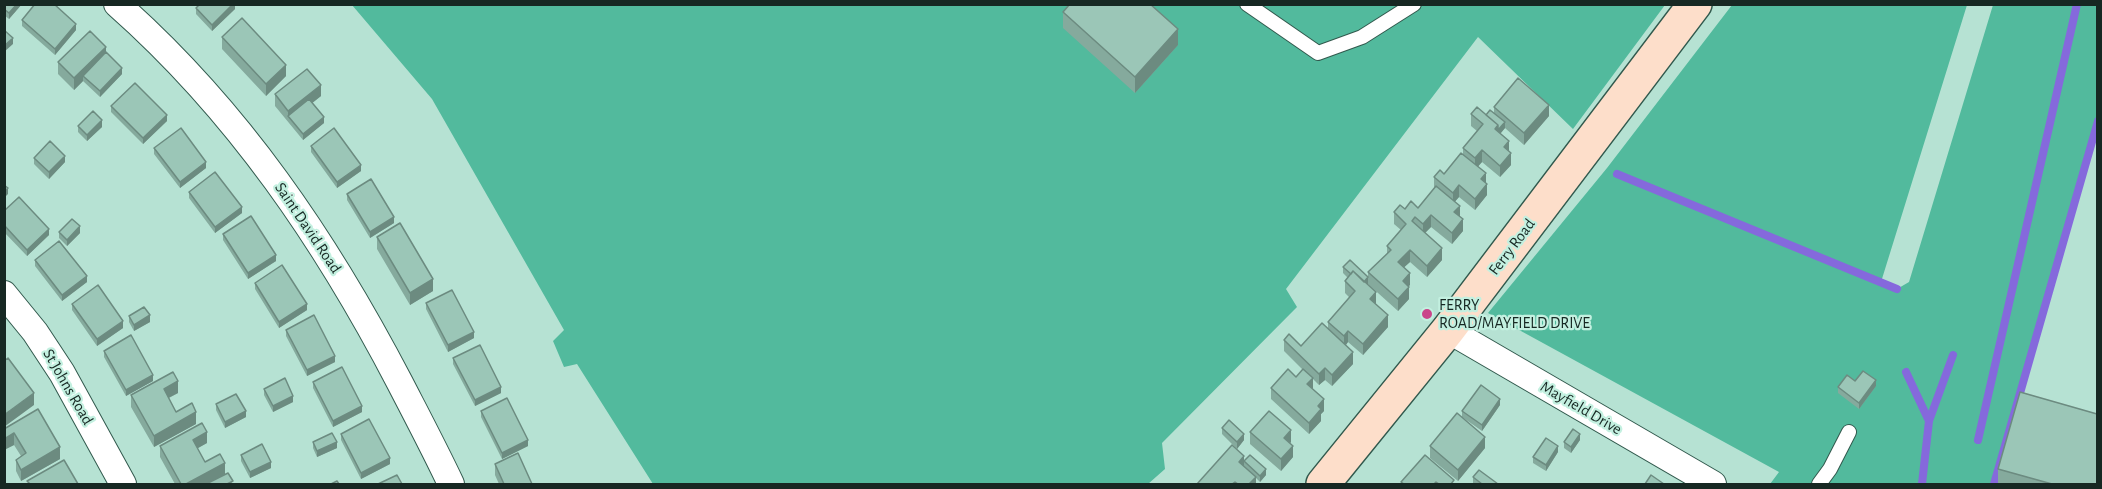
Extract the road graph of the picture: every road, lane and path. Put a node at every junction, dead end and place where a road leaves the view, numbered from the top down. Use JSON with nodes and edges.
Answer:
{"nodes":[{"id":1,"x":117,"y":4,"type":"edge"},
{"id":2,"x":1247,"y":4,"type":"edge"},
{"id":3,"x":1414,"y":4,"type":"edge"},
{"id":4,"x":1695,"y":4,"type":"edge"},
{"id":5,"x":4,"y":294,"type":"edge"},
{"id":6,"x":1448,"y":330,"type":"junction"},
{"id":7,"x":1849,"y":432,"type":"dead end"},
{"id":8,"x":123,"y":484,"type":"edge"},
{"id":9,"x":451,"y":484,"type":"edge"},
{"id":10,"x":1323,"y":484,"type":"edge"},
{"id":11,"x":1713,"y":484,"type":"edge"},
{"id":12,"x":1819,"y":484,"type":"edge"}],
"edges":[{"from":1,"to":9,"type":"street","name":"Saint David Road"},
{"from":2,"to":3,"type":"lane"},
{"from":4,"to":6,"type":"street","name":"Ferry Road"},
{"from":5,"to":8,"type":"street","name":"St Johns Road"},
{"from":6,"to":10,"type":"street","name":"Ferry Road"},
{"from":6,"to":11,"type":"street","name":"Mayfield Drive"},
{"from":7,"to":12,"type":"lane"}]}
